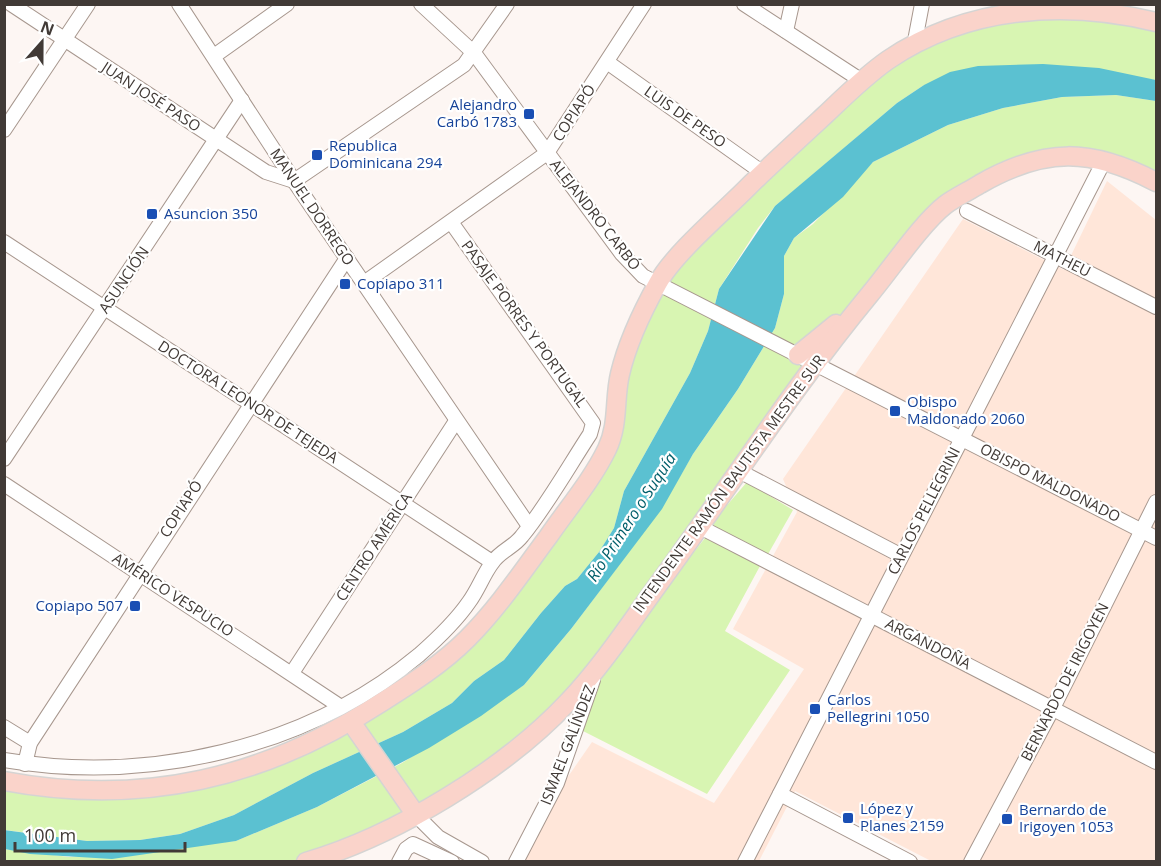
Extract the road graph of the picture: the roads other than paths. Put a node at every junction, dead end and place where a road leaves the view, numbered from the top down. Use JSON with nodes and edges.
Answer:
{"nodes":[{"id":1,"x":11,"y":4,"type":"edge"},
{"id":2,"x":88,"y":4,"type":"edge"},
{"id":3,"x":179,"y":4,"type":"edge"},
{"id":4,"x":287,"y":4,"type":"edge"},
{"id":5,"x":421,"y":4,"type":"edge"},
{"id":6,"x":507,"y":4,"type":"edge"},
{"id":7,"x":644,"y":4,"type":"edge"},
{"id":8,"x":744,"y":4,"type":"edge"},
{"id":9,"x":792,"y":4,"type":"edge"},
{"id":10,"x":922,"y":4,"type":"edge"},
{"id":11,"x":1014,"y":7,"type":"edge"},
{"id":12,"x":1156,"y":22,"type":"edge"},
{"id":13,"x":786,"y":32,"type":"junction"},
{"id":14,"x":64,"y":40,"type":"junction"},
{"id":15,"x":914,"y":46,"type":"junction"},
{"id":16,"x":474,"y":53,"type":"junction"},
{"id":17,"x":214,"y":56,"type":"junction"},
{"id":18,"x":607,"y":62,"type":"junction"},
{"id":19,"x":862,"y":81,"type":"junction"},
{"id":20,"x":242,"y":100,"type":"junction"},
{"id":21,"x":4,"y":130,"type":"edge"},
{"id":22,"x":216,"y":140,"type":"junction"},
{"id":23,"x":547,"y":153,"type":"junction"},
{"id":24,"x":1104,"y":161,"type":"junction"},
{"id":25,"x":763,"y":172,"type":"junction"},
{"id":26,"x":294,"y":181,"type":"junction"},
{"id":27,"x":1156,"y":182,"type":"edge"},
{"id":28,"x":967,"y":211,"type":"dead end"},
{"id":29,"x":451,"y":222,"type":"junction"},
{"id":30,"x":4,"y":242,"type":"edge"},
{"id":31,"x":1056,"y":256,"type":"junction"},
{"id":32,"x":347,"y":258,"type":"junction"},
{"id":33,"x":364,"y":283,"type":"junction"},
{"id":34,"x":657,"y":284,"type":"junction"},
{"id":35,"x":863,"y":302,"type":"junction"},
{"id":36,"x":1156,"y":307,"type":"edge"},
{"id":37,"x":105,"y":308,"type":"junction"},
{"id":38,"x":792,"y":352,"type":"junction"},
{"id":39,"x":815,"y":363,"type":"junction"},
{"id":40,"x":250,"y":404,"type":"junction"},
{"id":41,"x":456,"y":421,"type":"junction"},
{"id":42,"x":962,"y":438,"type":"junction"},
{"id":43,"x":4,"y":459,"type":"edge"},
{"id":44,"x":739,"y":471,"type":"junction"},
{"id":45,"x":4,"y":484,"type":"edge"},
{"id":46,"x":1156,"y":502,"type":"edge"},
{"id":47,"x":403,"y":504,"type":"junction"},
{"id":48,"x":529,"y":526,"type":"junction"},
{"id":49,"x":700,"y":527,"type":"junction"},
{"id":50,"x":1142,"y":530,"type":"junction"},
{"id":51,"x":1156,"y":538,"type":"edge"},
{"id":52,"x":900,"y":555,"type":"junction"},
{"id":53,"x":492,"y":562,"type":"junction"},
{"id":54,"x":139,"y":573,"type":"junction"},
{"id":55,"x":872,"y":615,"type":"junction"},
{"id":56,"x":603,"y":659,"type":"junction"},
{"id":57,"x":292,"y":674,"type":"junction"},
{"id":58,"x":1053,"y":708,"type":"junction"},
{"id":59,"x":346,"y":715,"type":"junction"},
{"id":60,"x":4,"y":727,"type":"edge"},
{"id":61,"x":30,"y":743,"type":"junction"},
{"id":62,"x":4,"y":760,"type":"edge"},
{"id":63,"x":1156,"y":762,"type":"edge"},
{"id":64,"x":25,"y":764,"type":"junction"},
{"id":65,"x":4,"y":781,"type":"edge"},
{"id":66,"x":780,"y":794,"type":"junction"},
{"id":67,"x":412,"y":810,"type":"junction"},
{"id":68,"x":306,"y":861,"type":"edge"},
{"id":69,"x":399,"y":861,"type":"edge"},
{"id":70,"x":452,"y":861,"type":"edge"},
{"id":71,"x":482,"y":861,"type":"edge"},
{"id":72,"x":516,"y":861,"type":"edge"},
{"id":73,"x":745,"y":861,"type":"edge"},
{"id":74,"x":910,"y":861,"type":"edge"},
{"id":75,"x":971,"y":861,"type":"edge"}],
"edges":[{"from":1,"to":14,"type":"street","name":"JUAN JOSÉ PASO"},
{"from":2,"to":14,"type":"street"},
{"from":3,"to":17,"type":"street","name":"MANUEL DORREGO"},
{"from":4,"to":17,"type":"street"},
{"from":5,"to":16,"type":"street","name":"ALEJANDRO CARBÓ"},
{"from":6,"to":16,"type":"street"},
{"from":7,"to":18,"type":"street","name":"COPIAPÓ"},
{"from":8,"to":13,"type":"street"},
{"from":9,"to":13,"type":"street"},
{"from":10,"to":15,"type":"street"},
{"from":11,"to":12,"type":"main road"},
{"from":11,"to":15,"type":"main road"},
{"from":13,"to":19,"type":"street"},
{"from":14,"to":21,"type":"street"},
{"from":14,"to":22,"type":"street","name":"JUAN JOSÉ PASO"},
{"from":15,"to":19,"type":"main road"},
{"from":16,"to":23,"type":"street","name":"ALEJANDRO CARBÓ"},
{"from":16,"to":26,"type":"street"},
{"from":17,"to":20,"type":"street","name":"MANUEL DORREGO"},
{"from":18,"to":23,"type":"street","name":"COPIAPÓ"},
{"from":18,"to":25,"type":"street","name":"LUIS DE PESO"},
{"from":19,"to":25,"type":"main road"},
{"from":20,"to":22,"type":"street","name":"ASUNCIÓN"},
{"from":20,"to":26,"type":"street","name":"MANUEL DORREGO"},
{"from":22,"to":26,"type":"street","name":"JUAN JOSÉ PASO"},
{"from":22,"to":37,"type":"street","name":"ASUNCIÓN"},
{"from":23,"to":29,"type":"street","name":"COPIAPÓ"},
{"from":23,"to":34,"type":"street","name":"ALEJANDRO CARBÓ"},
{"from":24,"to":27,"type":"main road","name":"INTENDENTE RAMÓN BAUTISTA MESTRE SUR"},
{"from":24,"to":31,"type":"street","name":"CARLOS PELLEGRINI"},
{"from":24,"to":35,"type":"main road","name":"INTENDENTE RAMÓN BAUTISTA MESTRE SUR"},
{"from":25,"to":34,"type":"main road"},
{"from":26,"to":32,"type":"street","name":"MANUEL DORREGO"},
{"from":28,"to":31,"type":"street","name":"MATHEU"},
{"from":29,"to":33,"type":"street","name":"COPIAPÓ"},
{"from":29,"to":48,"type":"street","name":"PASAJE PORRES Y PORTUGAL"},
{"from":30,"to":37,"type":"street","name":"DOCTORA LEONOR DE TEJEDA"},
{"from":31,"to":36,"type":"street","name":"MATHEU"},
{"from":31,"to":42,"type":"street","name":"CARLOS PELLEGRINI"},
{"from":32,"to":33,"type":"street","name":"MANUEL DORREGO"},
{"from":32,"to":40,"type":"street","name":"COPIAPÓ"},
{"from":33,"to":41,"type":"street","name":"MANUEL DORREGO"},
{"from":34,"to":38,"type":"street","name":"ALEJANDRO CARBÓ"},
{"from":34,"to":59,"type":"main road"},
{"from":35,"to":38,"type":"main road"},
{"from":35,"to":39,"type":"main road","name":"INTENDENTE RAMÓN BAUTISTA MESTRE SUR"},
{"from":37,"to":40,"type":"street","name":"DOCTORA LEONOR DE TEJEDA"},
{"from":37,"to":43,"type":"street","name":"ASUNCIÓN"},
{"from":38,"to":39,"type":"street","name":"OBISPO MALDONADO"},
{"from":39,"to":42,"type":"street","name":"OBISPO MALDONADO"},
{"from":39,"to":44,"type":"main road","name":"INTENDENTE RAMÓN BAUTISTA MESTRE SUR"},
{"from":40,"to":47,"type":"street","name":"DOCTORA LEONOR DE TEJEDA"},
{"from":40,"to":54,"type":"street","name":"COPIAPÓ"},
{"from":41,"to":47,"type":"street","name":"CENTRO AMÉRICA"},
{"from":41,"to":48,"type":"street","name":"MANUEL DORREGO"},
{"from":42,"to":50,"type":"street","name":"OBISPO MALDONADO"},
{"from":42,"to":52,"type":"street","name":"CARLOS PELLEGRINI"},
{"from":44,"to":49,"type":"main road","name":"INTENDENTE RAMÓN BAUTISTA MESTRE SUR"},
{"from":44,"to":52,"type":"street"},
{"from":45,"to":54,"type":"street","name":"AMÉRICO VESPUCIO"},
{"from":46,"to":50,"type":"street","name":"BERNARDO DE IRIGOYEN"},
{"from":47,"to":53,"type":"street","name":"DOCTORA LEONOR DE TEJEDA"},
{"from":47,"to":57,"type":"street","name":"CENTRO AMÉRICA"},
{"from":48,"to":53,"type":"street"},
{"from":49,"to":55,"type":"street","name":"ARGANDOÑA"},
{"from":49,"to":56,"type":"main road","name":"INTENDENTE RAMÓN BAUTISTA MESTRE SUR"},
{"from":50,"to":51,"type":"street","name":"OBISPO MALDONADO"},
{"from":50,"to":58,"type":"street","name":"BERNARDO DE IRIGOYEN"},
{"from":52,"to":55,"type":"street","name":"CARLOS PELLEGRINI"},
{"from":53,"to":59,"type":"street"},
{"from":54,"to":57,"type":"street","name":"AMÉRICO VESPUCIO"},
{"from":54,"to":61,"type":"street","name":"COPIAPÓ"},
{"from":55,"to":58,"type":"street","name":"ARGANDOÑA"},
{"from":55,"to":66,"type":"street","name":"CARLOS PELLEGRINI"},
{"from":56,"to":67,"type":"main road","name":"INTENDENTE RAMÓN BAUTISTA MESTRE SUR"},
{"from":56,"to":72,"type":"street","name":"ISMAEL GALÍNDEZ"},
{"from":57,"to":59,"type":"street","name":"AMÉRICO VESPUCIO"},
{"from":58,"to":63,"type":"street","name":"ARGANDOÑA"},
{"from":58,"to":75,"type":"street","name":"BERNARDO DE IRIGOYEN"},
{"from":59,"to":64,"type":"street"},
{"from":59,"to":65,"type":"main road"},
{"from":59,"to":67,"type":"main road"},
{"from":60,"to":61,"type":"street"},
{"from":61,"to":64,"type":"street","name":"COPIAPÓ"},
{"from":62,"to":64,"type":"street"},
{"from":66,"to":73,"type":"street","name":"CARLOS PELLEGRINI"},
{"from":66,"to":74,"type":"street"},
{"from":67,"to":68,"type":"main road","name":"INTENDENTE RAMÓN BAUTISTA MESTRE SUR"},
{"from":67,"to":71,"type":"street"},
{"from":69,"to":70,"type":"street"}]}
